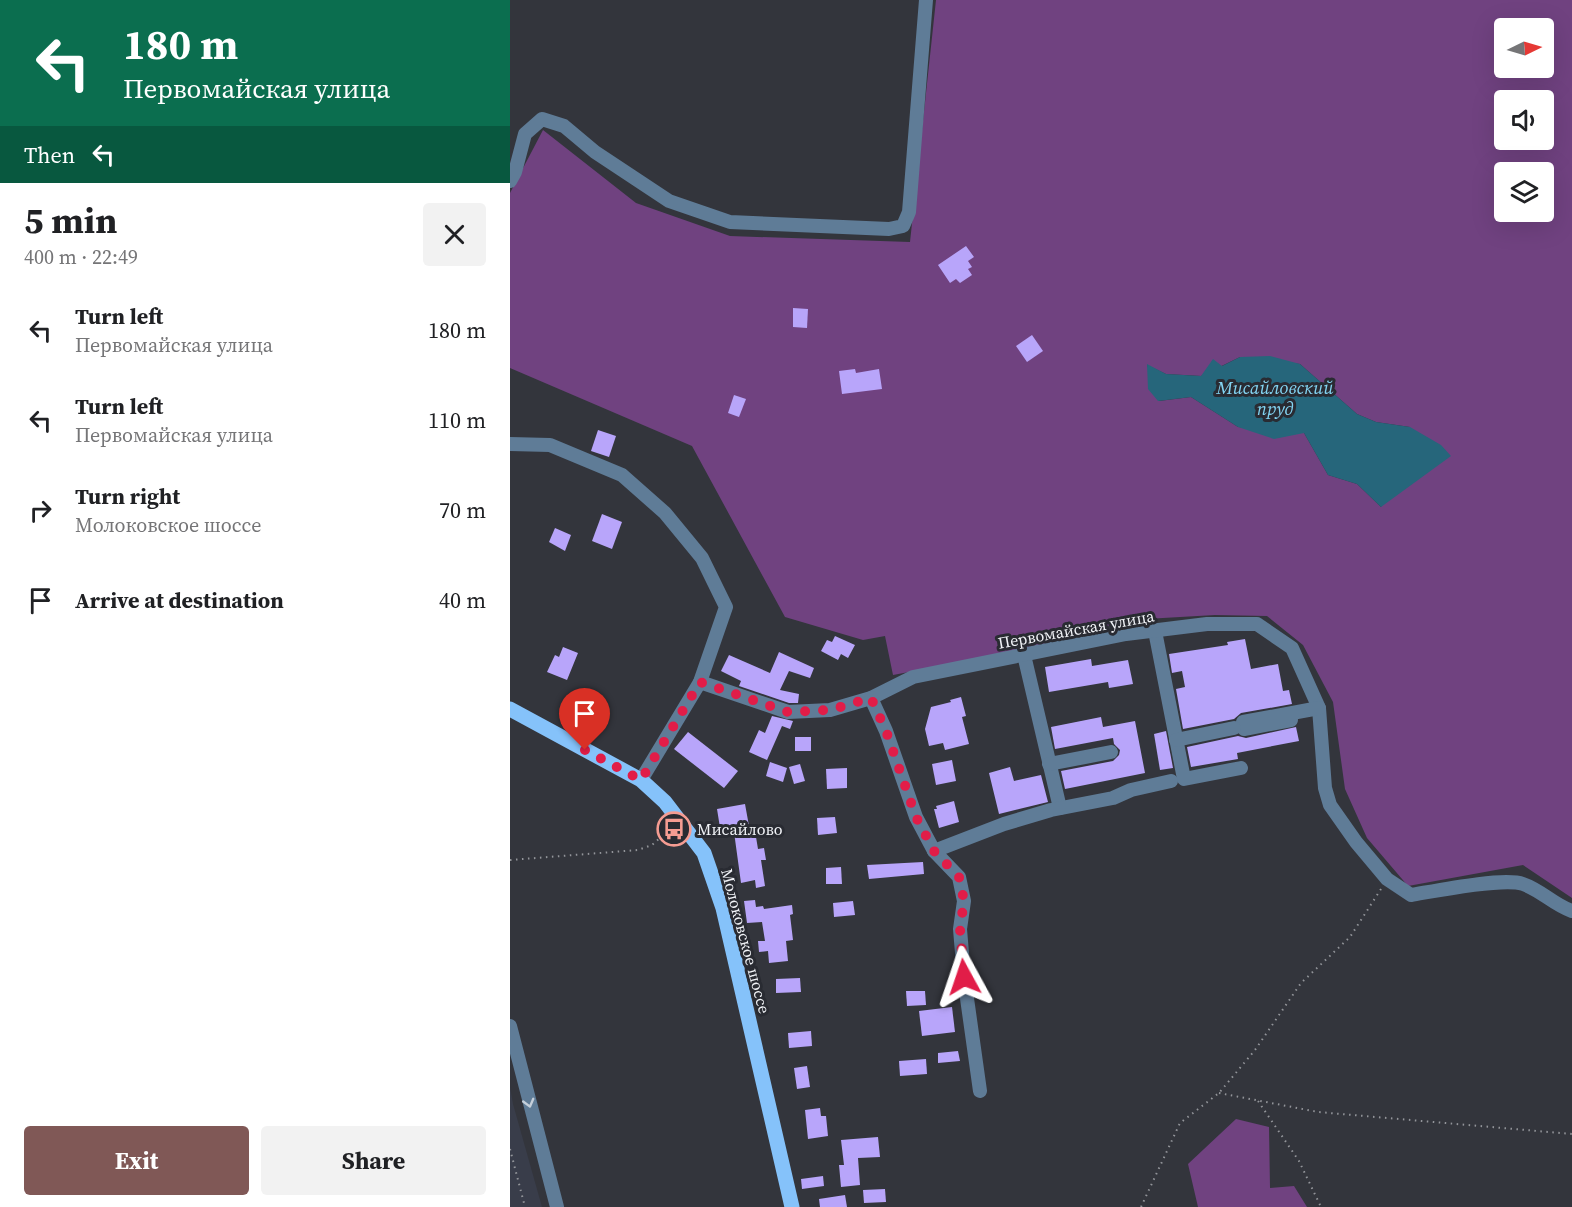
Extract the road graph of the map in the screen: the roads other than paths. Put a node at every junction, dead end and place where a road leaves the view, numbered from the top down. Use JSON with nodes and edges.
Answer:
{"nodes":[{"id":1,"x":926,"y":0,"type":"edge"},
{"id":2,"x":510,"y":181,"type":"edge"},
{"id":3,"x":510,"y":444,"type":"edge"},
{"id":4,"x":1155,"y":631,"type":"junction"},
{"id":5,"x":1024,"y":655,"type":"junction"},
{"id":6,"x":700,"y":682,"type":"junction"},
{"id":7,"x":871,"y":698,"type":"junction"},
{"id":8,"x":1319,"y":708,"type":"junction"},
{"id":9,"x":510,"y":710,"type":"edge"},
{"id":10,"x":1290,"y":714,"type":"dead end"},
{"id":11,"x":1234,"y":728,"type":"dead end"},
{"id":12,"x":1176,"y":740,"type":"junction"},
{"id":13,"x":1111,"y":752,"type":"dead end"},
{"id":14,"x":1049,"y":764,"type":"junction"},
{"id":15,"x":1241,"y":768,"type":"dead end"},
{"id":16,"x":641,"y":780,"type":"junction"},
{"id":17,"x":1171,"y":781,"type":"dead end"},
{"id":18,"x":1060,"y":808,"type":"junction"},
{"id":19,"x":934,"y":851,"type":"junction"},
{"id":20,"x":1572,"y":911,"type":"edge"},
{"id":21,"x":510,"y":1026,"type":"edge"},
{"id":22,"x":514,"y":1063,"type":"edge"},
{"id":23,"x":980,"y":1091,"type":"dead end"},
{"id":24,"x":557,"y":1207,"type":"edge"},
{"id":25,"x":792,"y":1207,"type":"edge"}],
"edges":[{"from":1,"to":2,"type":"street"},
{"from":3,"to":6,"type":"street"},
{"from":4,"to":5,"type":"street","name":"Первомайская улица"},
{"from":4,"to":8,"type":"street","name":"Первомайская улица"},
{"from":4,"to":12,"type":"street"},
{"from":5,"to":7,"type":"street","name":"Первомайская улица"},
{"from":5,"to":14,"type":"street"},
{"from":6,"to":7,"type":"street","name":"Первомайская улица"},
{"from":6,"to":16,"type":"street"},
{"from":7,"to":19,"type":"street"},
{"from":8,"to":10,"type":"street"},
{"from":8,"to":20,"type":"street","name":"Первомайская улица"},
{"from":9,"to":16,"type":"main road","name":"Молоковское шоссе"},
{"from":11,"to":12,"type":"street"},
{"from":12,"to":15,"type":"street"},
{"from":13,"to":14,"type":"street"},
{"from":14,"to":18,"type":"street"},
{"from":16,"to":25,"type":"main road","name":"Молоковское шоссе"},
{"from":17,"to":18,"type":"street"},
{"from":18,"to":19,"type":"street"},
{"from":19,"to":23,"type":"street"},
{"from":21,"to":22,"type":"street"},
{"from":22,"to":24,"type":"street","one_way":true}]}
